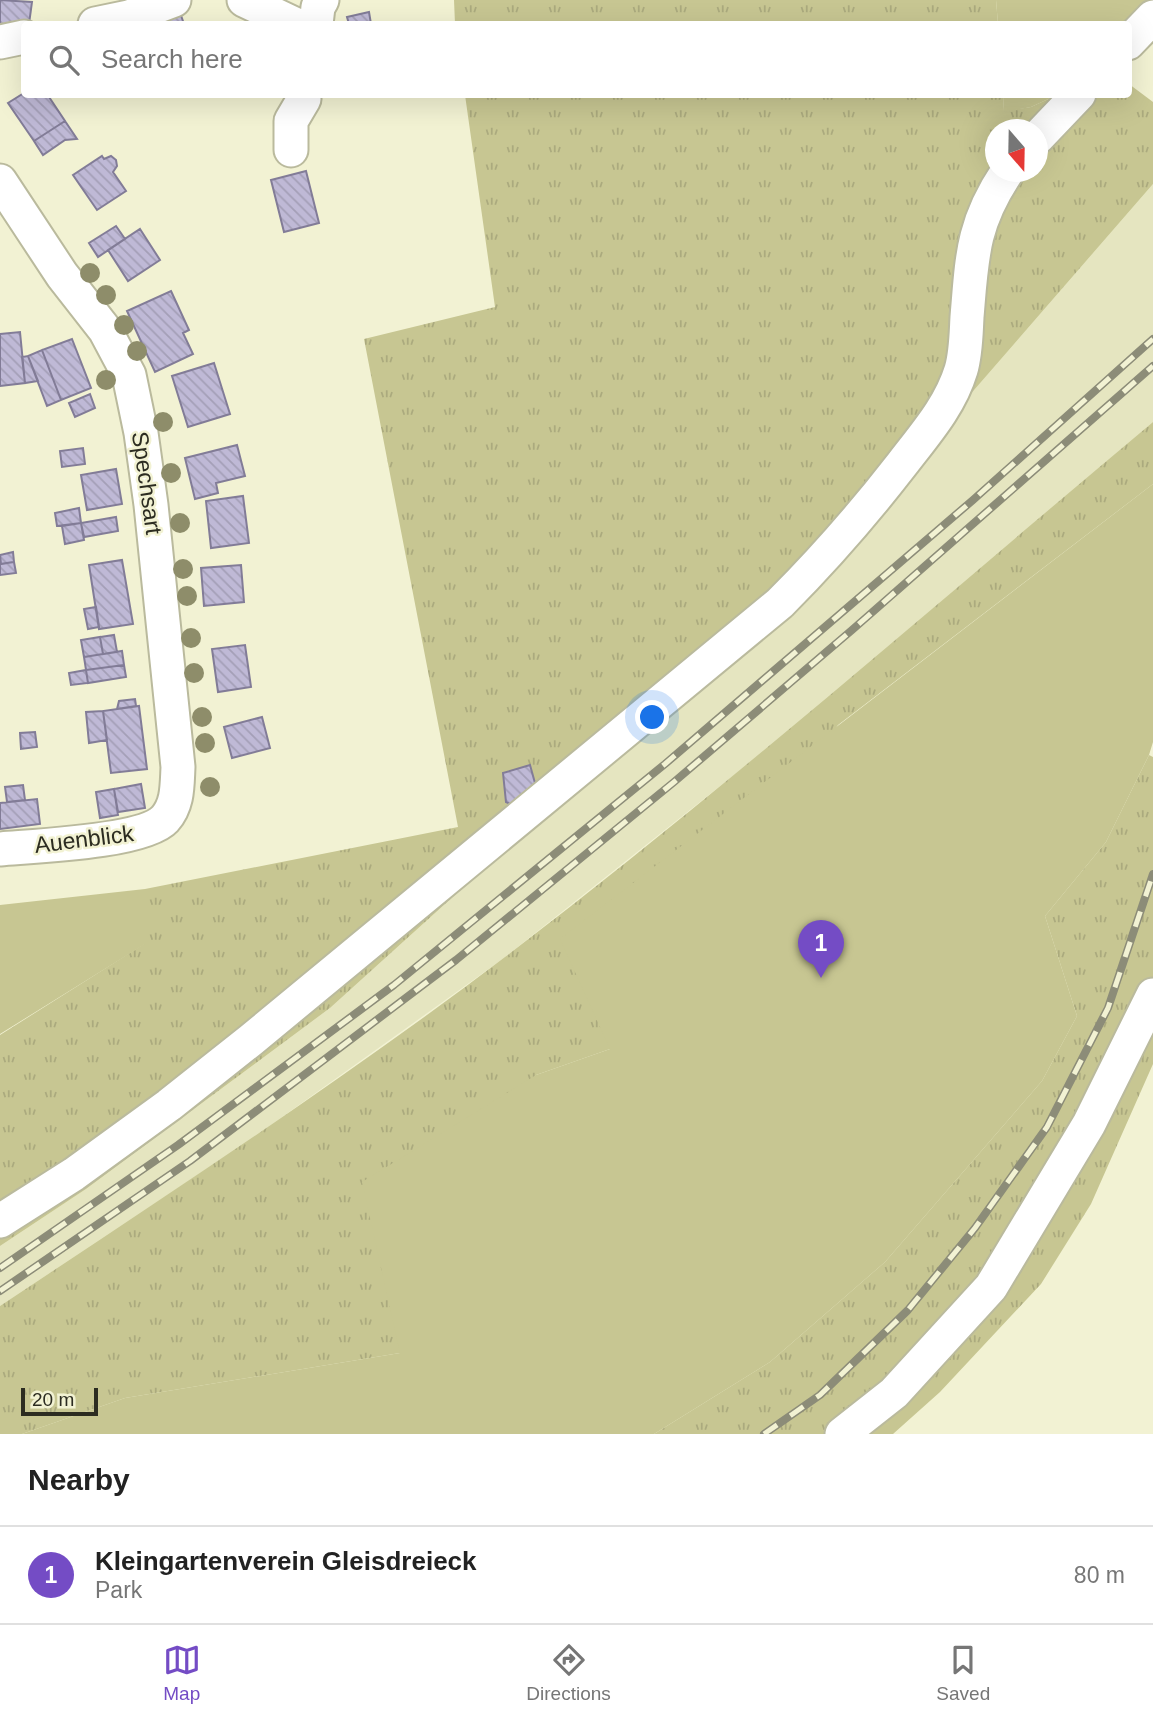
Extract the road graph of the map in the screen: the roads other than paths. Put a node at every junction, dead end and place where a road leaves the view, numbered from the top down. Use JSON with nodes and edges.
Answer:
{"nodes":[{"id":1,"x":174,"y":0,"type":"edge"},
{"id":2,"x":244,"y":0,"type":"edge"},
{"id":3,"x":322,"y":0,"type":"edge"},
{"id":4,"x":1153,"y":18,"type":"edge"},
{"id":5,"x":107,"y":21,"type":"edge"},
{"id":6,"x":289,"y":21,"type":"edge"},
{"id":7,"x":316,"y":21,"type":"edge"},
{"id":8,"x":21,"y":38,"type":"edge"},
{"id":9,"x":1132,"y":40,"type":"edge"},
{"id":10,"x":0,"y":42,"type":"edge"},
{"id":11,"x":304,"y":98,"type":"edge"},
{"id":12,"x":1075,"y":98,"type":"edge"},
{"id":13,"x":1048,"y":127,"type":"edge"},
{"id":14,"x":291,"y":150,"type":"dead end"},
{"id":15,"x":0,"y":181,"type":"edge"},
{"id":16,"x":1001,"y":182,"type":"edge"},
{"id":17,"x":15,"y":229,"type":"edge"},
{"id":18,"x":164,"y":820,"type":"joint"},
{"id":19,"x":0,"y":849,"type":"edge"},
{"id":20,"x":1153,"y":995,"type":"edge"},
{"id":21,"x":0,"y":1221,"type":"edge"},
{"id":22,"x":842,"y":1434,"type":"edge"}],
"edges":[{"from":1,"to":5,"type":"street"},
{"from":2,"to":6,"type":"street"},
{"from":3,"to":7,"type":"street"},
{"from":4,"to":9,"type":"street"},
{"from":8,"to":10,"type":"street"},
{"from":11,"to":14,"type":"street"},
{"from":12,"to":13,"type":"street"},
{"from":15,"to":17,"type":"street","name":"Spechsart"},
{"from":16,"to":21,"type":"street"},
{"from":17,"to":18,"type":"street","name":"Spechsart"},
{"from":18,"to":19,"type":"street","name":"Auenblick"},
{"from":20,"to":22,"type":"street"}]}
